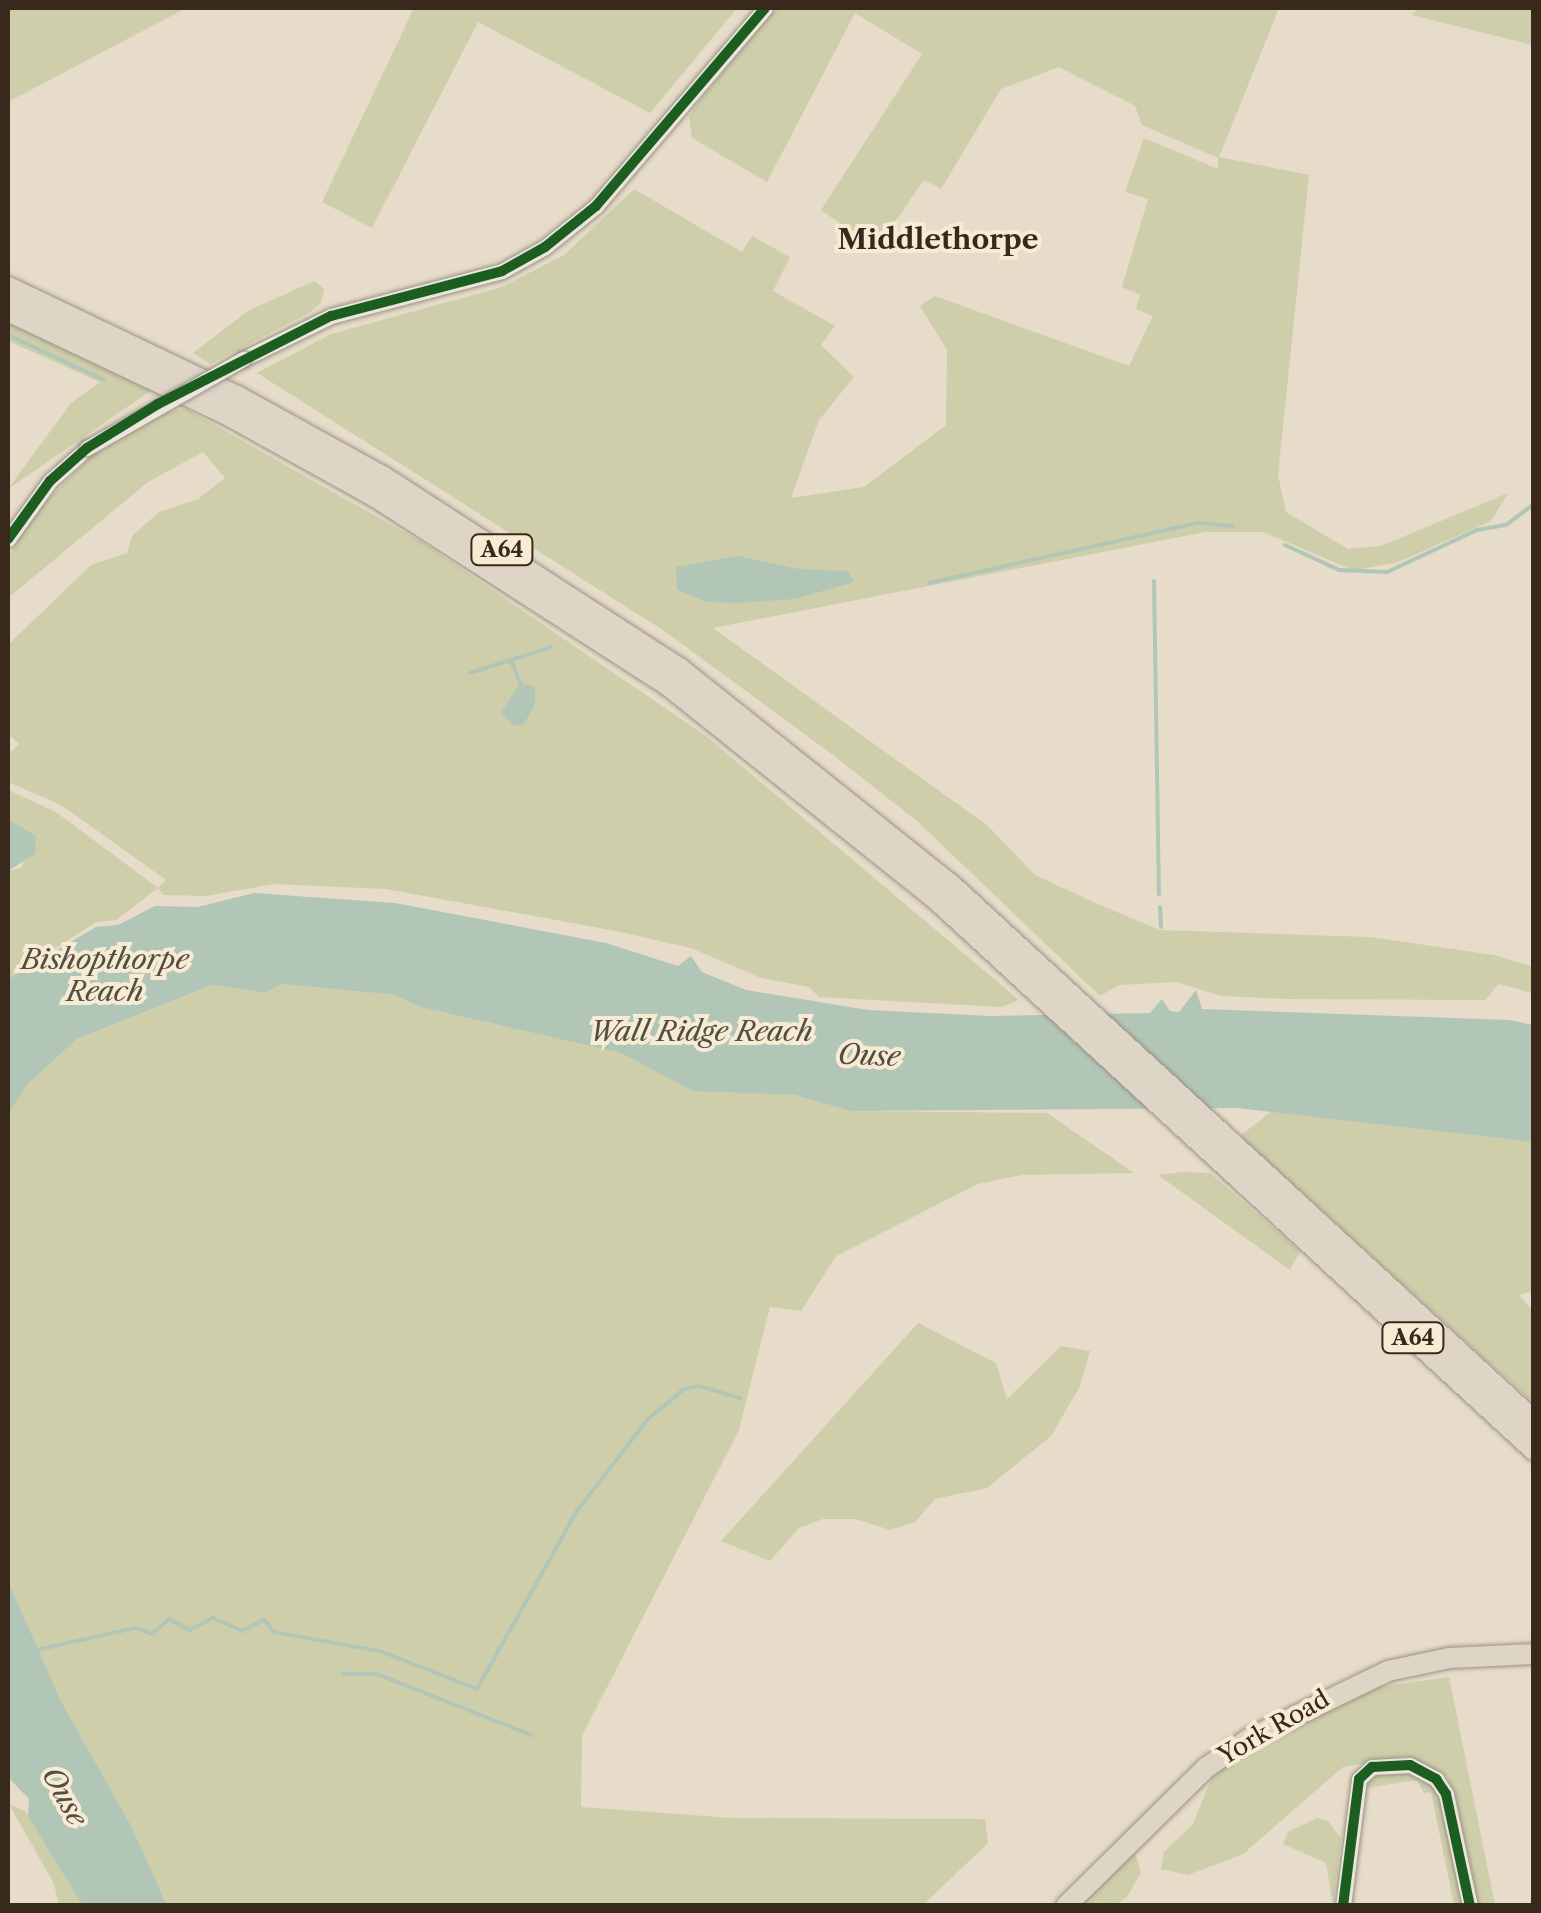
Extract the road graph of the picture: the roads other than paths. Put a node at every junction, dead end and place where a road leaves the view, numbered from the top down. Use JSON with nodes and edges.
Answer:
{"nodes":[{"id":1,"x":765,"y":8,"type":"edge"},
{"id":2,"x":8,"y":288,"type":"edge"},
{"id":3,"x":8,"y":310,"type":"edge"},
{"id":4,"x":8,"y":540,"type":"edge"},
{"id":5,"x":944,"y":892,"type":"junction"},
{"id":6,"x":1298,"y":1218,"type":"junction"},
{"id":7,"x":1534,"y":1422,"type":"edge"},
{"id":8,"x":1534,"y":1450,"type":"edge"},
{"id":9,"x":1534,"y":1654,"type":"edge"},
{"id":10,"x":1066,"y":1906,"type":"edge"},
{"id":11,"x":1342,"y":1906,"type":"edge"},
{"id":12,"x":1470,"y":1906,"type":"edge"}],
"edges":[{"from":1,"to":4,"type":"street","bridge":true},
{"from":2,"to":5,"type":"highway","number":"A64"},
{"from":3,"to":5,"type":"highway","number":"A64"},
{"from":5,"to":6,"type":"highway","number":"A64"},
{"from":6,"to":7,"type":"highway","number":"A64"},
{"from":6,"to":8,"type":"highway","number":"A64"},
{"from":9,"to":10,"type":"main road","name":"York Road"},
{"from":11,"to":12,"type":"street"}]}
